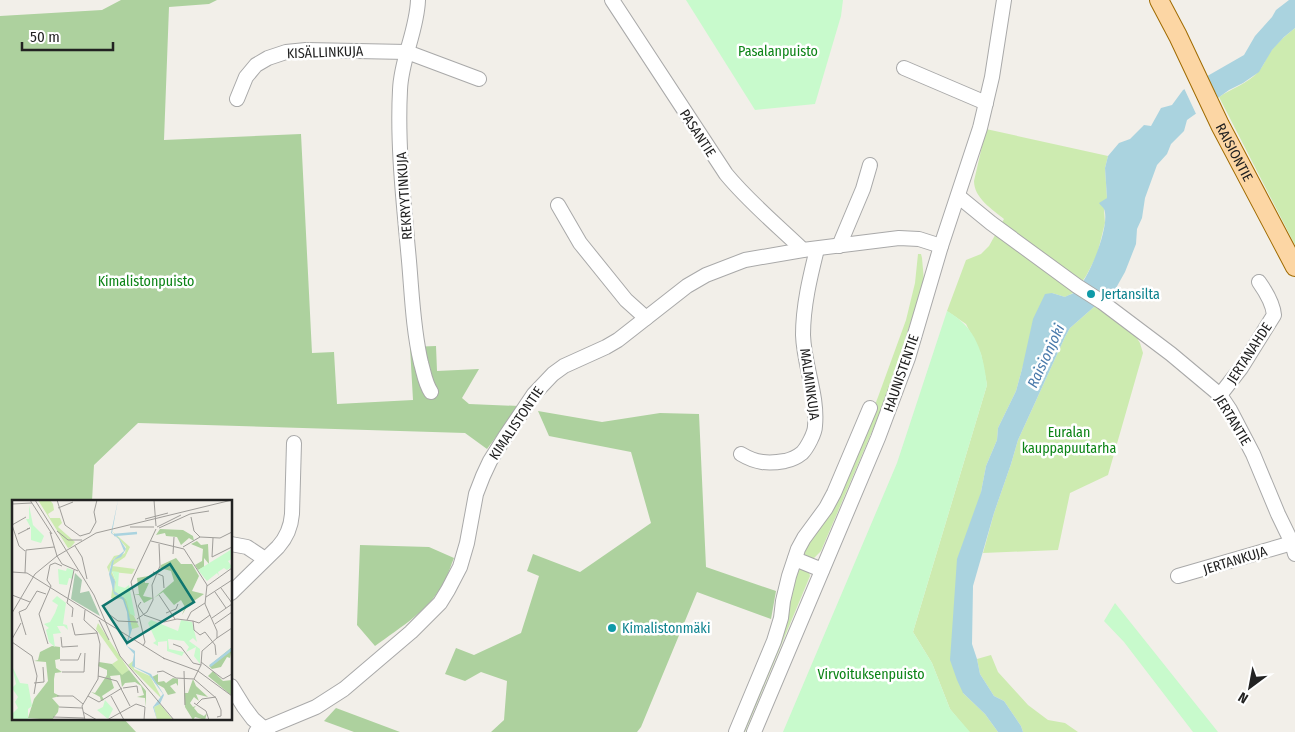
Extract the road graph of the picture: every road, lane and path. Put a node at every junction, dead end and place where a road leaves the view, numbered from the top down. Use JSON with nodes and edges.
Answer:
{"nodes":[{"id":1,"x":418,"y":0,"type":"edge"},
{"id":2,"x":612,"y":0,"type":"edge"},
{"id":3,"x":1004,"y":0,"type":"edge"},
{"id":4,"x":1159,"y":0,"type":"edge"},
{"id":5,"x":1169,"y":0,"type":"edge"},
{"id":6,"x":1178,"y":36,"type":"junction"},
{"id":7,"x":406,"y":52,"type":"junction"},
{"id":8,"x":904,"y":68,"type":"dead end"},
{"id":9,"x":479,"y":79,"type":"dead end"},
{"id":10,"x":237,"y":99,"type":"dead end"},
{"id":11,"x":986,"y":103,"type":"junction"},
{"id":12,"x":870,"y":164,"type":"dead end"},
{"id":13,"x":958,"y":196,"type":"junction"},
{"id":14,"x":558,"y":205,"type":"dead end"},
{"id":15,"x":839,"y":246,"type":"junction"},
{"id":16,"x":941,"y":246,"type":"junction"},
{"id":17,"x":810,"y":249,"type":"junction"},
{"id":18,"x":1295,"y":267,"type":"edge"},
{"id":19,"x":1259,"y":282,"type":"dead end"},
{"id":20,"x":646,"y":318,"type":"junction"},
{"id":21,"x":431,"y":392,"type":"dead end"},
{"id":22,"x":1220,"y":395,"type":"junction"},
{"id":23,"x":870,"y":408,"type":"dead end"},
{"id":24,"x":294,"y":443,"type":"dead end"},
{"id":25,"x":741,"y":454,"type":"dead end"},
{"id":26,"x":232,"y":544,"type":"edge"},
{"id":27,"x":1293,"y":548,"type":"edge"},
{"id":28,"x":265,"y":559,"type":"junction"},
{"id":29,"x":795,"y":559,"type":"junction"},
{"id":30,"x":822,"y":570,"type":"junction"},
{"id":31,"x":1178,"y":576,"type":"dead end"},
{"id":32,"x":232,"y":592,"type":"edge"},
{"id":33,"x":232,"y":688,"type":"edge"},
{"id":34,"x":263,"y":731,"type":"edge"},
{"id":35,"x":736,"y":732,"type":"edge"},
{"id":36,"x":754,"y":732,"type":"edge"}],
"edges":[{"from":1,"to":7,"type":"street","name":"REKRYYTINKUJA"},
{"from":2,"to":17,"type":"street","name":"PASANTIE"},
{"from":3,"to":11,"type":"street","name":"HAUNISTENTIE"},
{"from":4,"to":6,"type":"main road","name":"RAISIONTIE"},
{"from":5,"to":6,"type":"main road","name":"RAISIONTIE"},
{"from":6,"to":18,"type":"main road","name":"RAISIONTIE"},
{"from":7,"to":9,"type":"street","name":"KISÄLLINKUJA"},
{"from":7,"to":10,"type":"street","name":"KISÄLLINKUJA"},
{"from":7,"to":21,"type":"street","name":"REKRYYTINKUJA"},
{"from":8,"to":11,"type":"street"},
{"from":11,"to":13,"type":"street","name":"HAUNISTENTIE"},
{"from":12,"to":15,"type":"street"},
{"from":13,"to":16,"type":"street","name":"HAUNISTENTIE"},
{"from":13,"to":22,"type":"street","name":"JERTANTIE"},
{"from":14,"to":20,"type":"street"},
{"from":15,"to":16,"type":"street","name":"KIMALISTONTIE"},
{"from":15,"to":17,"type":"street","name":"KIMALISTONTIE"},
{"from":16,"to":30,"type":"street","name":"HAUNISTENTIE"},
{"from":17,"to":20,"type":"street","name":"KIMALISTONTIE"},
{"from":17,"to":25,"type":"street","name":"MALMINKUJA"},
{"from":19,"to":22,"type":"street","name":"JERTANAHDE"},
{"from":20,"to":34,"type":"street","name":"KIMALISTONTIE"},
{"from":22,"to":27,"type":"street","name":"JERTANTIE"},
{"from":23,"to":29,"type":"street","name":"HAUNISTENTIE"},
{"from":24,"to":28,"type":"street"},
{"from":26,"to":28,"type":"street"},
{"from":27,"to":31,"type":"street","name":"JERTANKUJA"},
{"from":28,"to":32,"type":"street"},
{"from":29,"to":30,"type":"street"},
{"from":29,"to":35,"type":"street","name":"HAUNISTENTIE"},
{"from":30,"to":36,"type":"street","name":"HAUNISTENTIE"},
{"from":33,"to":34,"type":"street"}]}
